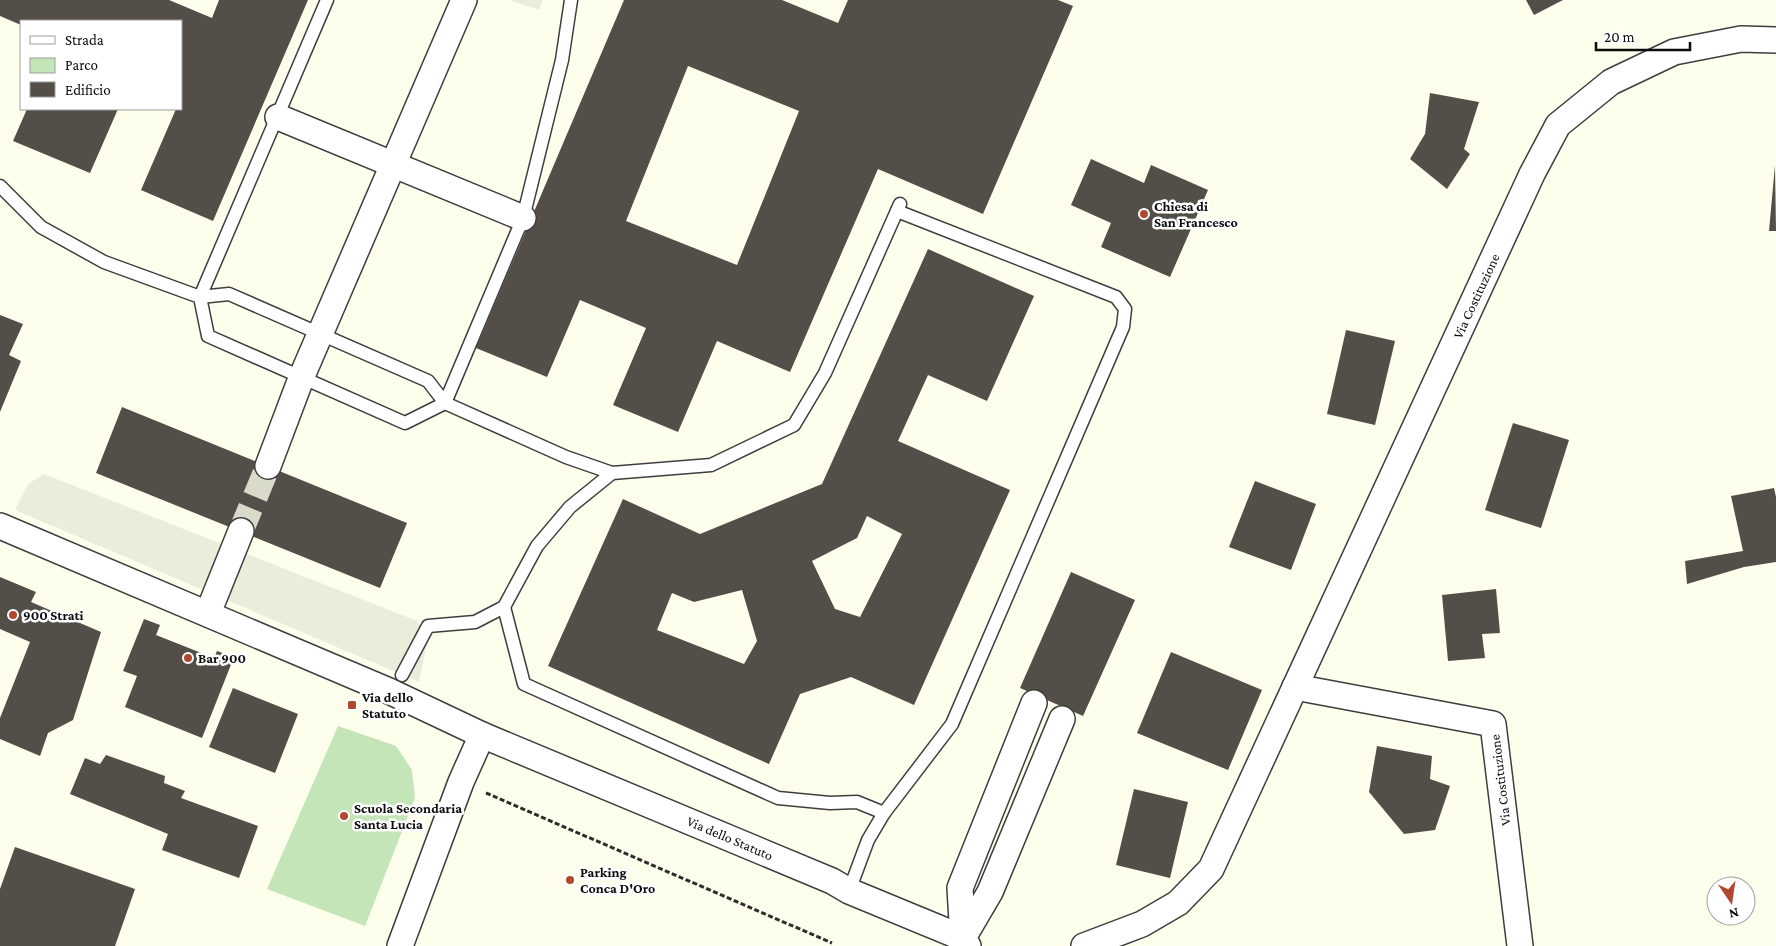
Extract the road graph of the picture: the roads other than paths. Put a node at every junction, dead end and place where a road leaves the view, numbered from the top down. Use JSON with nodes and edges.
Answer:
{"nodes":[{"id":1,"x":327,"y":0,"type":"edge"},
{"id":2,"x":464,"y":0,"type":"edge"},
{"id":3,"x":571,"y":0,"type":"edge"},
{"id":4,"x":1776,"y":40,"type":"edge"},
{"id":5,"x":278,"y":117,"type":"junction"},
{"id":6,"x":392,"y":163,"type":"junction"},
{"id":7,"x":0,"y":186,"type":"edge"},
{"id":8,"x":523,"y":218,"type":"junction"},
{"id":9,"x":200,"y":296,"type":"junction"},
{"id":10,"x":320,"y":334,"type":"junction"},
{"id":11,"x":302,"y":376,"type":"junction"},
{"id":12,"x":445,"y":402,"type":"junction"},
{"id":13,"x":268,"y":466,"type":"tunnel mouth"},
{"id":14,"x":612,"y":473,"type":"junction"},
{"id":15,"x":0,"y":526,"type":"edge"},
{"id":16,"x":241,"y":531,"type":"tunnel mouth"},
{"id":17,"x":504,"y":607,"type":"junction"},
{"id":18,"x":208,"y":613,"type":"junction"},
{"id":19,"x":395,"y":683,"type":"junction"},
{"id":20,"x":1295,"y":687,"type":"junction"},
{"id":21,"x":1034,"y":703,"type":"dead end"},
{"id":22,"x":1062,"y":718,"type":"dead end"},
{"id":23,"x":482,"y":736,"type":"junction"},
{"id":24,"x":884,"y":813,"type":"junction"},
{"id":25,"x":849,"y":891,"type":"junction"},
{"id":26,"x":965,"y":942,"type":"edge"},
{"id":27,"x":400,"y":946,"type":"edge"},
{"id":28,"x":1084,"y":946,"type":"edge"},
{"id":29,"x":1520,"y":946,"type":"edge"}],
"edges":[{"from":1,"to":5,"type":"lane"},
{"from":2,"to":6,"type":"street"},
{"from":3,"to":8,"type":"lane"},
{"from":4,"to":20,"type":"street","name":"Via Costituzione"},
{"from":5,"to":6,"type":"street"},
{"from":5,"to":9,"type":"lane"},
{"from":6,"to":8,"type":"street"},
{"from":6,"to":10,"type":"street"},
{"from":7,"to":9,"type":"lane"},
{"from":8,"to":12,"type":"lane"},
{"from":9,"to":10,"type":"lane"},
{"from":9,"to":11,"type":"lane"},
{"from":10,"to":11,"type":"street"},
{"from":10,"to":12,"type":"lane"},
{"from":11,"to":12,"type":"lane"},
{"from":11,"to":13,"type":"street"},
{"from":12,"to":14,"type":"lane"},
{"from":14,"to":17,"type":"lane"},
{"from":14,"to":24,"type":"lane"},
{"from":15,"to":18,"type":"street","name":"Via dello Statuto"},
{"from":16,"to":18,"type":"street"},
{"from":17,"to":19,"type":"lane"},
{"from":17,"to":24,"type":"lane"},
{"from":18,"to":19,"type":"street","name":"Via dello Statuto"},
{"from":19,"to":23,"type":"street","name":"Via dello Statuto"},
{"from":20,"to":28,"type":"street","name":"Via Costituzione"},
{"from":20,"to":29,"type":"street","name":"Via Costituzione"},
{"from":21,"to":26,"type":"street"},
{"from":22,"to":26,"type":"street"},
{"from":23,"to":25,"type":"street","name":"Via dello Statuto"},
{"from":23,"to":27,"type":"street"},
{"from":24,"to":25,"type":"lane"},
{"from":25,"to":26,"type":"street","name":"Via dello Statuto"}]}
